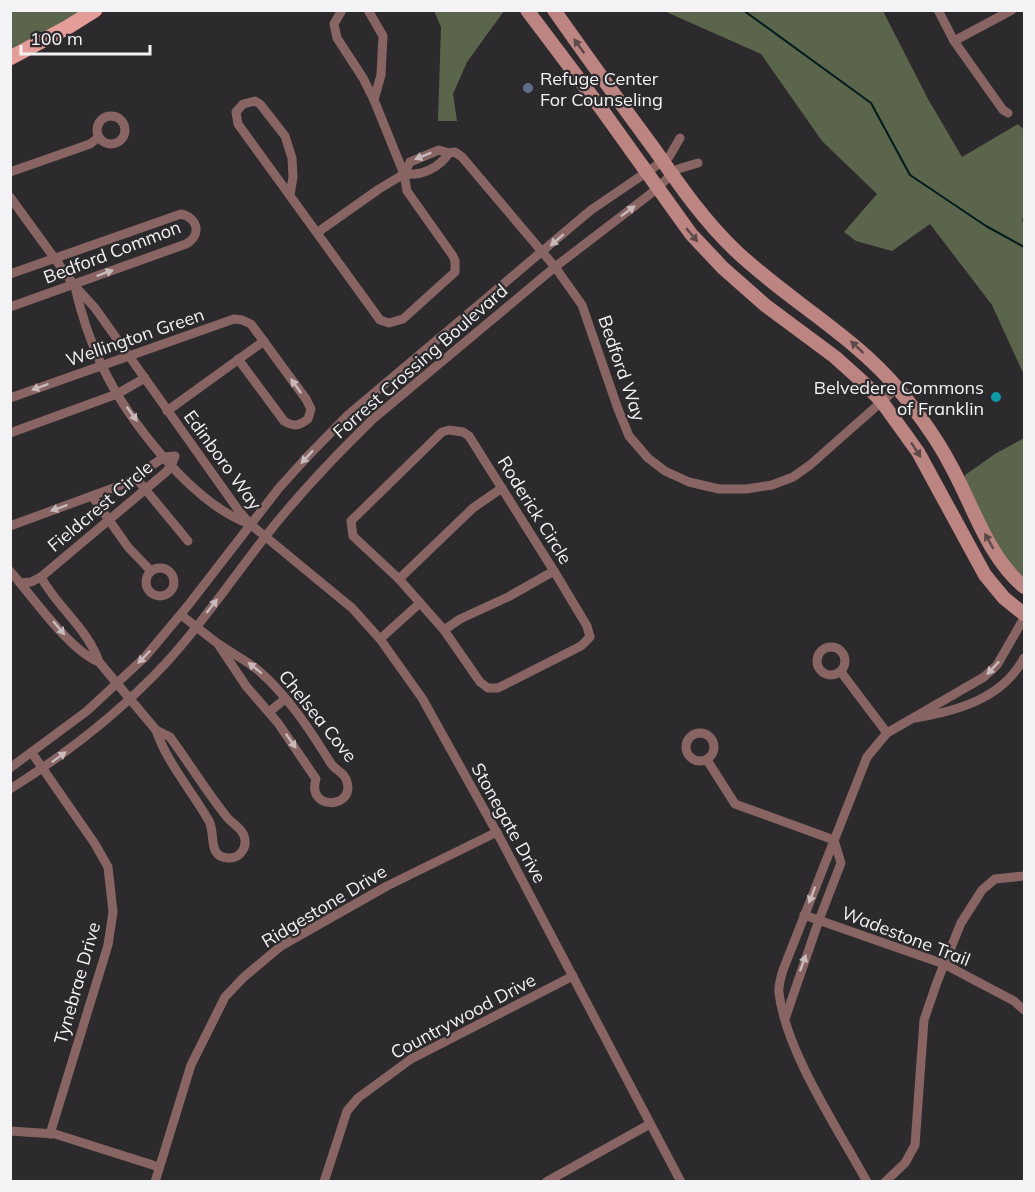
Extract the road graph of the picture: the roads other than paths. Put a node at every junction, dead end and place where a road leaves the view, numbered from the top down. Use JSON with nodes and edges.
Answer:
{"nodes":[{"id":1,"x":95,"y":10,"type":"edge"},
{"id":2,"x":342,"y":10,"type":"edge"},
{"id":3,"x":369,"y":10,"type":"edge"},
{"id":4,"x":527,"y":10,"type":"edge"},
{"id":5,"x":554,"y":10,"type":"edge"},
{"id":6,"x":938,"y":10,"type":"edge"},
{"id":7,"x":1012,"y":10,"type":"edge"},
{"id":8,"x":954,"y":41,"type":"junction"},
{"id":9,"x":10,"y":58,"type":"edge"},
{"id":10,"x":374,"y":100,"type":"junction"},
{"id":11,"x":1008,"y":113,"type":"dead end"},
{"id":12,"x":99,"y":137,"type":"dead end"},
{"id":13,"x":680,"y":138,"type":"dead end"},
{"id":14,"x":449,"y":153,"type":"junction"},
{"id":15,"x":663,"y":161,"type":"junction"},
{"id":16,"x":698,"y":163,"type":"dead end"},
{"id":17,"x":646,"y":171,"type":"junction"},
{"id":18,"x":10,"y":172,"type":"edge"},
{"id":19,"x":404,"y":174,"type":"junction"},
{"id":20,"x":672,"y":174,"type":"junction"},
{"id":21,"x":657,"y":188,"type":"junction"},
{"id":22,"x":290,"y":195,"type":"junction"},
{"id":23,"x":10,"y":197,"type":"edge"},
{"id":24,"x":318,"y":232,"type":"junction"},
{"id":25,"x":541,"y":253,"type":"junction"},
{"id":26,"x":55,"y":258,"type":"junction"},
{"id":27,"x":555,"y":267,"type":"junction"},
{"id":28,"x":10,"y":274,"type":"edge"},
{"id":29,"x":75,"y":285,"type":"junction"},
{"id":30,"x":10,"y":308,"type":"edge"},
{"id":31,"x":264,"y":341,"type":"junction"},
{"id":32,"x":130,"y":357,"type":"junction"},
{"id":33,"x":238,"y":359,"type":"junction"},
{"id":34,"x":101,"y":365,"type":"junction"},
{"id":35,"x":145,"y":378,"type":"junction"},
{"id":36,"x":897,"y":388,"type":"junction"},
{"id":37,"x":117,"y":394,"type":"junction"},
{"id":38,"x":10,"y":398,"type":"edge"},
{"id":39,"x":882,"y":402,"type":"junction"},
{"id":40,"x":167,"y":411,"type":"junction"},
{"id":41,"x":10,"y":433,"type":"edge"},
{"id":42,"x":191,"y":444,"type":"junction"},
{"id":43,"x":175,"y":456,"type":"junction"},
{"id":44,"x":164,"y":457,"type":"junction"},
{"id":45,"x":171,"y":466,"type":"junction"},
{"id":46,"x":136,"y":478,"type":"junction"},
{"id":47,"x":502,"y":489,"type":"junction"},
{"id":48,"x":145,"y":490,"type":"junction"},
{"id":49,"x":92,"y":496,"type":"junction"},
{"id":50,"x":109,"y":521,"type":"junction"},
{"id":51,"x":250,"y":524,"type":"junction"},
{"id":52,"x":10,"y":526,"type":"edge"},
{"id":53,"x":266,"y":536,"type":"junction"},
{"id":54,"x":188,"y":541,"type":"dead end"},
{"id":55,"x":10,"y":570,"type":"edge"},
{"id":56,"x":151,"y":571,"type":"dead end"},
{"id":57,"x":554,"y":571,"type":"junction"},
{"id":58,"x":41,"y":577,"type":"junction"},
{"id":59,"x":399,"y":579,"type":"junction"},
{"id":60,"x":21,"y":583,"type":"junction"},
{"id":61,"x":1024,"y":587,"type":"edge"},
{"id":62,"x":420,"y":603,"type":"junction"},
{"id":63,"x":1024,"y":614,"type":"edge"},
{"id":64,"x":181,"y":615,"type":"junction"},
{"id":65,"x":1024,"y":618,"type":"edge"},
{"id":66,"x":197,"y":626,"type":"junction"},
{"id":67,"x":444,"y":630,"type":"junction"},
{"id":68,"x":380,"y":639,"type":"junction"},
{"id":69,"x":218,"y":644,"type":"junction"},
{"id":70,"x":1024,"y":658,"type":"edge"},
{"id":71,"x":99,"y":662,"type":"junction"},
{"id":72,"x":841,"y":672,"type":"dead end"},
{"id":73,"x":118,"y":684,"type":"junction"},
{"id":74,"x":130,"y":699,"type":"junction"},
{"id":75,"x":285,"y":699,"type":"junction"},
{"id":76,"x":269,"y":712,"type":"junction"},
{"id":77,"x":910,"y":719,"type":"junction"},
{"id":78,"x":156,"y":730,"type":"junction"},
{"id":79,"x":887,"y":733,"type":"junction"},
{"id":80,"x":32,"y":753,"type":"junction"},
{"id":81,"x":707,"y":760,"type":"dead end"},
{"id":82,"x":330,"y":763,"type":"junction"},
{"id":83,"x":10,"y":768,"type":"edge"},
{"id":84,"x":43,"y":769,"type":"junction"},
{"id":85,"x":313,"y":775,"type":"junction"},
{"id":86,"x":10,"y":789,"type":"edge"},
{"id":87,"x":228,"y":820,"type":"junction"},
{"id":88,"x":212,"y":829,"type":"junction"},
{"id":89,"x":496,"y":832,"type":"junction"},
{"id":90,"x":834,"y":840,"type":"junction"},
{"id":91,"x":1024,"y":876,"type":"edge"},
{"id":92,"x":804,"y":915,"type":"junction"},
{"id":93,"x":819,"y":920,"type":"junction"},
{"id":94,"x":944,"y":964,"type":"junction"},
{"id":95,"x":573,"y":976,"type":"junction"},
{"id":96,"x":1024,"y":1010,"type":"edge"},
{"id":97,"x":785,"y":1018,"type":"junction"},
{"id":98,"x":650,"y":1124,"type":"junction"},
{"id":99,"x":10,"y":1131,"type":"edge"},
{"id":100,"x":50,"y":1134,"type":"junction"},
{"id":101,"x":159,"y":1167,"type":"junction"},
{"id":102,"x":155,"y":1182,"type":"edge"},
{"id":103,"x":324,"y":1182,"type":"edge"},
{"id":104,"x":546,"y":1182,"type":"edge"},
{"id":105,"x":681,"y":1182,"type":"edge"},
{"id":106,"x":867,"y":1182,"type":"edge"},
{"id":107,"x":885,"y":1182,"type":"edge"}],
"edges":[{"from":1,"to":9,"type":"main road"},
{"from":2,"to":10,"type":"street"},
{"from":3,"to":10,"type":"street"},
{"from":4,"to":17,"type":"main road"},
{"from":15,"to":5,"type":"main road","one_way":true},
{"from":6,"to":8,"type":"street"},
{"from":7,"to":8,"type":"street"},
{"from":8,"to":11,"type":"street"},
{"from":10,"to":19,"type":"street"},
{"from":12,"to":18,"type":"street"},
{"from":13,"to":15,"type":"street","name":"Forrest Crossing Boulevard"},
{"from":14,"to":19,"type":"street"},
{"from":14,"to":19,"type":"street","one_way":true},
{"from":14,"to":25,"type":"street","name":"Bedford Way"},
{"from":15,"to":17,"type":"street","name":"Forrest Crossing Boulevard"},
{"from":15,"to":20,"type":"main road"},
{"from":16,"to":20,"type":"street","name":"Forrest Crossing Boulevard"},
{"from":17,"to":21,"type":"main road"},
{"from":17,"to":25,"type":"street","name":"Forrest Crossing Boulevard","one_way":true},
{"from":19,"to":24,"type":"street"},
{"from":19,"to":24,"type":"street"},
{"from":20,"to":21,"type":"street","name":"Forrest Crossing Boulevard"},
{"from":36,"to":20,"type":"main road","one_way":true},
{"from":27,"to":21,"type":"street","name":"Forrest Crossing Boulevard","one_way":true},
{"from":21,"to":39,"type":"main road","one_way":true},
{"from":22,"to":22,"type":"street"},
{"from":22,"to":24,"type":"street"},
{"from":23,"to":26,"type":"street","name":"Edinboro Way"},
{"from":25,"to":27,"type":"street","name":"Bedford Way"},
{"from":25,"to":51,"type":"street","name":"Forrest Crossing Boulevard","one_way":true},
{"from":26,"to":28,"type":"street","name":"Bedford Common"},
{"from":26,"to":29,"type":"street","name":"Edinboro Way"},
{"from":29,"to":26,"type":"street","name":"Bedford Common","one_way":true},
{"from":27,"to":39,"type":"street","name":"Bedford Way"},
{"from":27,"to":53,"type":"street","name":"Forrest Crossing Boulevard"},
{"from":29,"to":30,"type":"street","name":"Bedford Common"},
{"from":29,"to":32,"type":"street","name":"Edinboro Way"},
{"from":29,"to":34,"type":"street","name":"Edinboro Way"},
{"from":31,"to":32,"type":"street","name":"Wellington Green"},
{"from":31,"to":33,"type":"street"},
{"from":33,"to":31,"type":"street","name":"Wellington Green","one_way":true},
{"from":32,"to":34,"type":"street","name":"Wellington Green"},
{"from":32,"to":35,"type":"street","name":"Edinboro Way"},
{"from":33,"to":40,"type":"street"},
{"from":34,"to":37,"type":"street","name":"Edinboro Way"},
{"from":34,"to":38,"type":"street","name":"Wellington Green","one_way":true},
{"from":35,"to":37,"type":"street"},
{"from":35,"to":40,"type":"street","name":"Edinboro Way"},
{"from":36,"to":39,"type":"street","name":"Bedford Way"},
{"from":61,"to":36,"type":"main road","one_way":true},
{"from":37,"to":41,"type":"street"},
{"from":37,"to":44,"type":"street","name":"Edinboro Way","one_way":true},
{"from":39,"to":63,"type":"main road","one_way":true},
{"from":40,"to":42,"type":"street","name":"Edinboro Way"},
{"from":42,"to":43,"type":"street","name":"Fieldcrest Circle"},
{"from":42,"to":51,"type":"street","name":"Edinboro Way"},
{"from":43,"to":44,"type":"street","name":"Fieldcrest Circle"},
{"from":43,"to":45,"type":"street","name":"Fieldcrest Circle"},
{"from":44,"to":45,"type":"street","name":"Edinboro Way"},
{"from":44,"to":46,"type":"street","name":"Fieldcrest Circle"},
{"from":45,"to":48,"type":"street","name":"Fieldcrest Circle"},
{"from":45,"to":51,"type":"street","name":"Edinboro Way"},
{"from":46,"to":48,"type":"street"},
{"from":46,"to":49,"type":"street","name":"Fieldcrest Circle"},
{"from":47,"to":57,"type":"street","name":"Roderick Circle"},
{"from":47,"to":59,"type":"street"},
{"from":47,"to":59,"type":"street","name":"Roderick Circle"},
{"from":48,"to":50,"type":"street","name":"Fieldcrest Circle"},
{"from":48,"to":54,"type":"street"},
{"from":49,"to":50,"type":"street"},
{"from":49,"to":52,"type":"street","name":"Fieldcrest Circle","one_way":true},
{"from":50,"to":56,"type":"street"},
{"from":50,"to":58,"type":"street","name":"Fieldcrest Circle"},
{"from":51,"to":53,"type":"street","name":"Stonegate Drive"},
{"from":51,"to":64,"type":"street","name":"Forrest Crossing Boulevard"},
{"from":66,"to":53,"type":"street","name":"Forrest Crossing Boulevard","one_way":true},
{"from":53,"to":68,"type":"street","name":"Stonegate Drive"},
{"from":55,"to":60,"type":"street","name":"Fieldcrest Circle"},
{"from":57,"to":67,"type":"street"},
{"from":57,"to":67,"type":"street","name":"Roderick Circle"},
{"from":58,"to":60,"type":"street","name":"Fieldcrest Circle"},
{"from":58,"to":71,"type":"street","name":"Fieldcrest Circle"},
{"from":59,"to":62,"type":"street","name":"Roderick Circle"},
{"from":60,"to":71,"type":"street","name":"Fieldcrest Circle","one_way":true},
{"from":62,"to":67,"type":"street","name":"Roderick Circle"},
{"from":62,"to":68,"type":"street"},
{"from":64,"to":66,"type":"street","name":"Chelsea Cove"},
{"from":64,"to":73,"type":"street","name":"Forrest Crossing Boulevard","one_way":true},
{"from":65,"to":77,"type":"street","one_way":true},
{"from":66,"to":69,"type":"street","name":"Chelsea Cove"},
{"from":66,"to":74,"type":"street","name":"Forrest Crossing Boulevard"},
{"from":68,"to":89,"type":"street","name":"Stonegate Drive"},
{"from":75,"to":69,"type":"street","name":"Chelsea Cove","one_way":true},
{"from":69,"to":76,"type":"street","name":"Chelsea Cove"},
{"from":70,"to":77,"type":"street"},
{"from":71,"to":73,"type":"street","name":"Fieldcrest Circle"},
{"from":72,"to":79,"type":"street"},
{"from":73,"to":74,"type":"street","name":"Fieldcrest Circle"},
{"from":73,"to":80,"type":"street","name":"Forrest Crossing Boulevard"},
{"from":74,"to":78,"type":"street","name":"Fieldcrest Circle"},
{"from":84,"to":74,"type":"street","name":"Forrest Crossing Boulevard","one_way":true},
{"from":75,"to":76,"type":"street"},
{"from":75,"to":82,"type":"street","name":"Chelsea Cove"},
{"from":76,"to":85,"type":"street","name":"Chelsea Cove","one_way":true},
{"from":77,"to":79,"type":"street"},
{"from":78,"to":87,"type":"street"},
{"from":78,"to":88,"type":"street"},
{"from":79,"to":90,"type":"street"},
{"from":80,"to":83,"type":"street","name":"Forrest Crossing Boulevard"},
{"from":80,"to":84,"type":"street","name":"Tynebrae Drive"},
{"from":81,"to":90,"type":"street"},
{"from":82,"to":85,"type":"street"},
{"from":82,"to":85,"type":"street","name":"Chelsea Cove"},
{"from":84,"to":86,"type":"street","name":"Forrest Crossing Boulevard"},
{"from":84,"to":100,"type":"street","name":"Tynebrae Drive"},
{"from":87,"to":88,"type":"street"},
{"from":87,"to":88,"type":"street"},
{"from":89,"to":95,"type":"street","name":"Stonegate Drive"},
{"from":89,"to":101,"type":"street","name":"Ridgestone Drive"},
{"from":90,"to":92,"type":"street","one_way":true},
{"from":90,"to":93,"type":"street"},
{"from":91,"to":94,"type":"street"},
{"from":92,"to":93,"type":"street","name":"Wadestone Trail"},
{"from":92,"to":97,"type":"street"},
{"from":93,"to":94,"type":"street","name":"Wadestone Trail"},
{"from":97,"to":93,"type":"street","one_way":true},
{"from":94,"to":96,"type":"street","name":"Wadestone Trail"},
{"from":94,"to":107,"type":"street"},
{"from":95,"to":98,"type":"street","name":"Stonegate Drive"},
{"from":95,"to":103,"type":"street","name":"Countrywood Drive"},
{"from":97,"to":106,"type":"street"},
{"from":98,"to":104,"type":"street"},
{"from":98,"to":105,"type":"street","name":"Stonegate Drive"},
{"from":99,"to":100,"type":"street"},
{"from":100,"to":101,"type":"street"},
{"from":101,"to":102,"type":"street","name":"Ridgestone Drive"}]}
